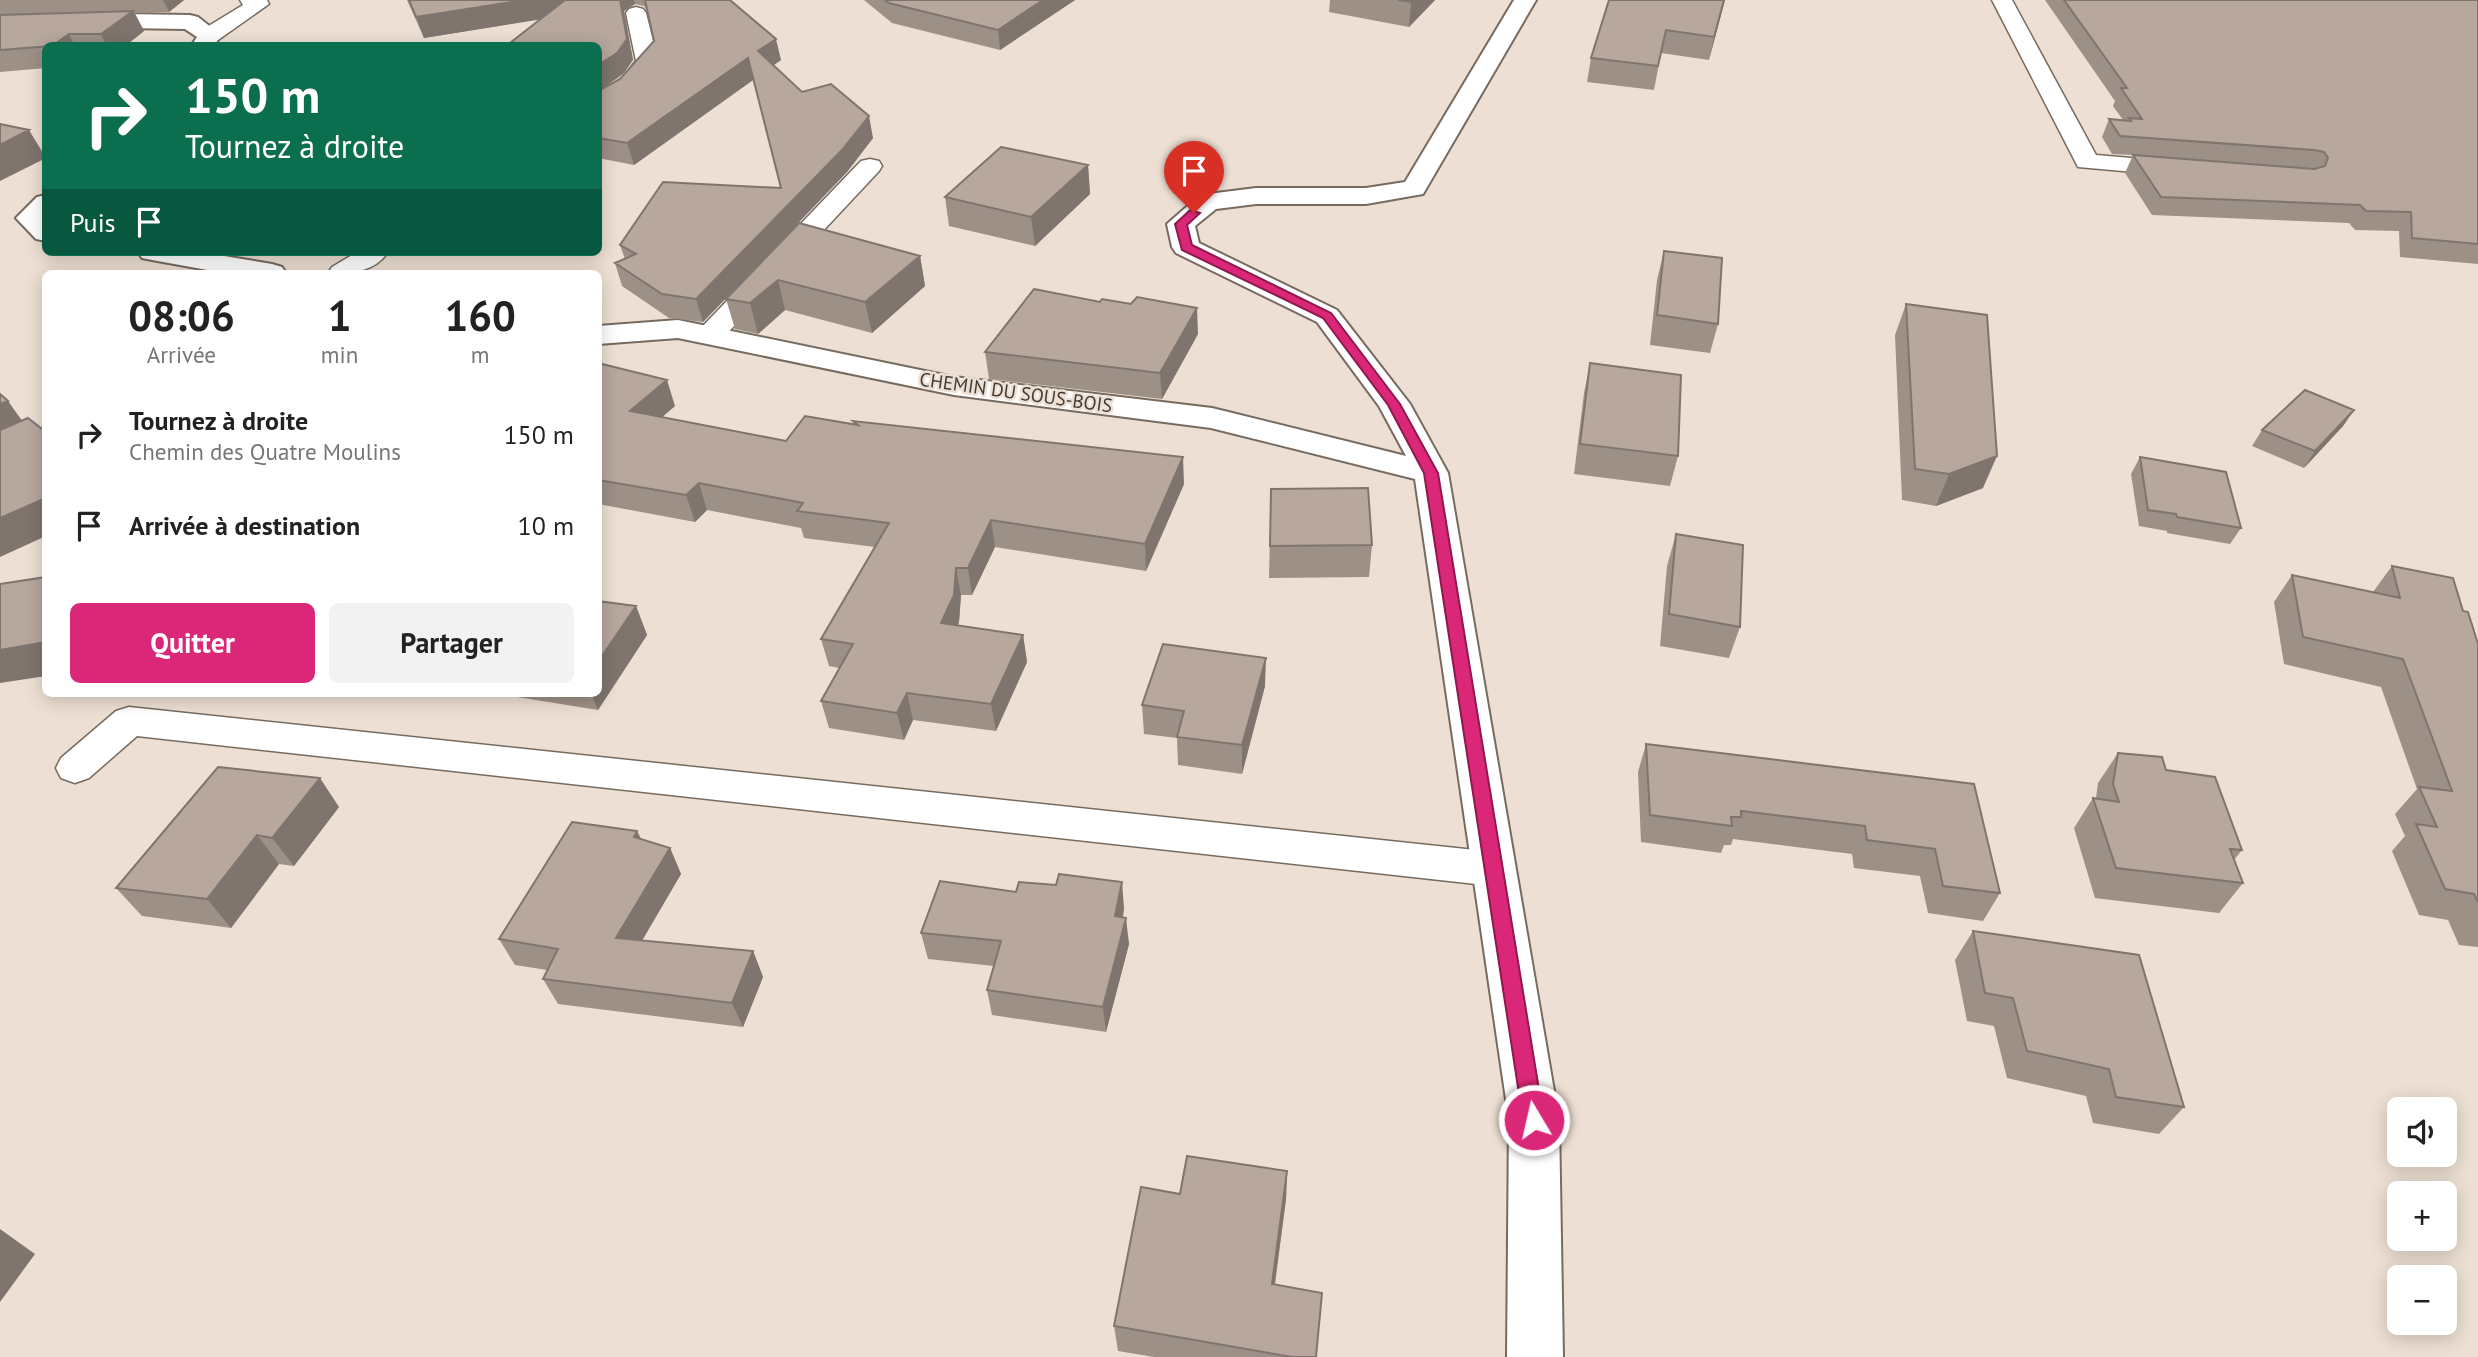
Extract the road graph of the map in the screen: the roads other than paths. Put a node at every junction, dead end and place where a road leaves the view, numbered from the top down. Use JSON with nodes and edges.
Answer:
{"nodes":[{"id":1,"x":1525,"y":0,"type":"edge"},
{"id":2,"x":2002,"y":0,"type":"edge"},
{"id":3,"x":257,"y":1,"type":"edge"},
{"id":4,"x":636,"y":13,"type":"dead end"},
{"id":5,"x":0,"y":26,"type":"edge"},
{"id":6,"x":206,"y":40,"type":"edge"},
{"id":7,"x":602,"y":103,"type":"edge"},
{"id":8,"x":870,"y":166,"type":"dead end"},
{"id":9,"x":2195,"y":170,"type":"edge"},
{"id":10,"x":42,"y":207,"type":"edge"},
{"id":11,"x":42,"y":229,"type":"edge"},
{"id":12,"x":175,"y":256,"type":"edge"},
{"id":13,"x":368,"y":256,"type":"edge"},
{"id":14,"x":255,"y":270,"type":"edge"},
{"id":15,"x":347,"y":270,"type":"edge"},
{"id":16,"x":602,"y":335,"type":"edge"},
{"id":17,"x":710,"y":335,"type":"junction"},
{"id":18,"x":1431,"y":473,"type":"junction"},
{"id":19,"x":75,"y":768,"type":"dead end"},
{"id":20,"x":1494,"y":869,"type":"junction"},
{"id":21,"x":1535,"y":1357,"type":"edge"}],
"edges":[{"from":1,"to":18,"type":"street"},
{"from":2,"to":9,"type":"lane"},
{"from":3,"to":6,"type":"lane"},
{"from":4,"to":7,"type":"lane"},
{"from":5,"to":6,"type":"street"},
{"from":8,"to":17,"type":"lane"},
{"from":10,"to":11,"type":"street"},
{"from":12,"to":14,"type":"street"},
{"from":13,"to":15,"type":"lane"},
{"from":16,"to":17,"type":"street","name":"CHEMIN DU SOUS-BOIS"},
{"from":17,"to":18,"type":"street","name":"CHEMIN DU SOUS-BOIS"},
{"from":18,"to":20,"type":"street"},
{"from":19,"to":20,"type":"lane"},
{"from":20,"to":21,"type":"street"}]}
